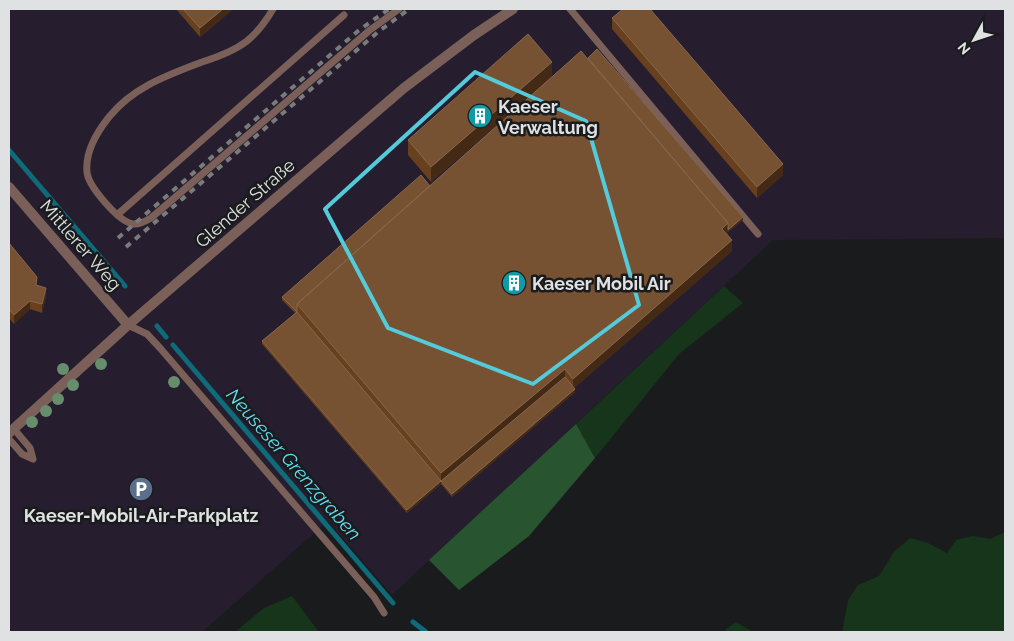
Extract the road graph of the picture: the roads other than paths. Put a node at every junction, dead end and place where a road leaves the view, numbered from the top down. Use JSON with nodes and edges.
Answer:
{"nodes":[{"id":1,"x":272,"y":9,"type":"edge"},
{"id":2,"x":399,"y":9,"type":"edge"},
{"id":3,"x":514,"y":9,"type":"edge"},
{"id":4,"x":570,"y":9,"type":"edge"},
{"id":5,"x":344,"y":15,"type":"dead end"},
{"id":6,"x":9,"y":187,"type":"edge"},
{"id":7,"x":117,"y":215,"type":"junction"},
{"id":8,"x":758,"y":234,"type":"dead end"},
{"id":9,"x":128,"y":325,"type":"junction"},
{"id":10,"x":11,"y":431,"type":"edge"},
{"id":11,"x":9,"y":439,"type":"edge"},
{"id":12,"x":384,"y":613,"type":"dead end"}],
"edges":[{"from":1,"to":7,"type":"lane"},
{"from":2,"to":7,"type":"lane"},
{"from":3,"to":9,"type":"street","name":"Glender Straße"},
{"from":4,"to":8,"type":"lane"},
{"from":5,"to":7,"type":"lane"},
{"from":6,"to":9,"type":"street","name":"Mittlerer Weg"},
{"from":9,"to":10,"type":"street","name":"Glender Straße"},
{"from":9,"to":12,"type":"lane"},
{"from":10,"to":11,"type":"lane"}]}
